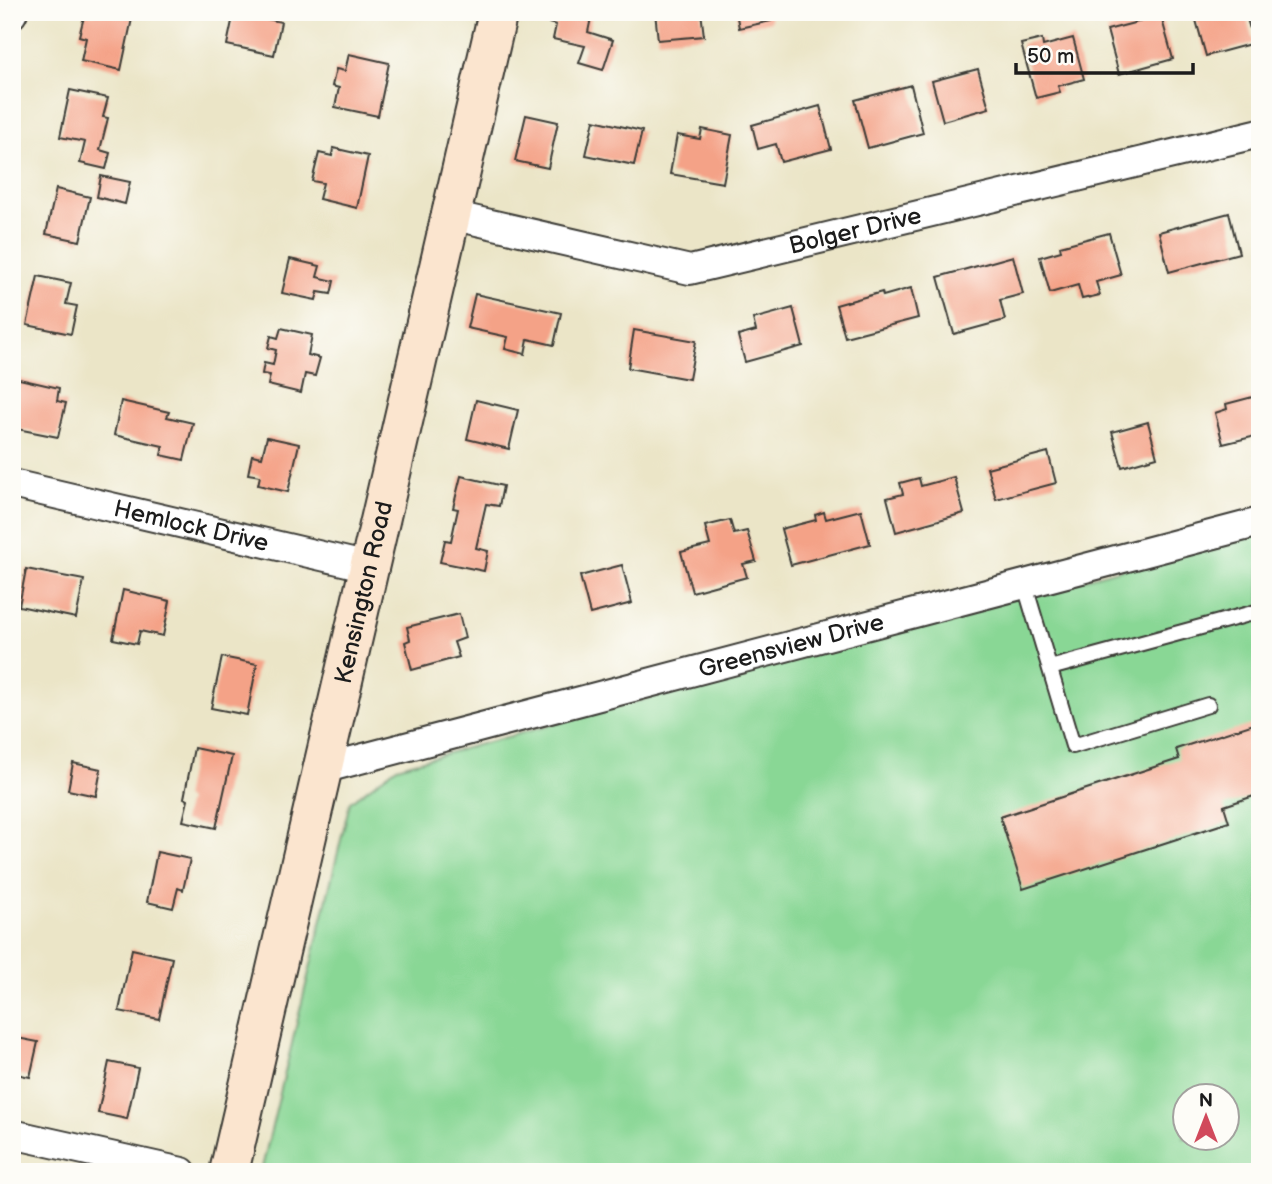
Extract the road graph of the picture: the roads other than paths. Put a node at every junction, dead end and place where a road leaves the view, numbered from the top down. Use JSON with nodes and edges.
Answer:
{"nodes":[{"id":1,"x":498,"y":12,"type":"edge"},
{"id":2,"x":1260,"y":133,"type":"edge"},
{"id":3,"x":451,"y":215,"type":"junction"},
{"id":4,"x":12,"y":484,"type":"edge"},
{"id":5,"x":1260,"y":522,"type":"edge"},
{"id":6,"x":369,"y":567,"type":"junction"},
{"id":7,"x":1025,"y":586,"type":"junction"},
{"id":8,"x":1260,"y":611,"type":"edge"},
{"id":9,"x":1050,"y":668,"type":"junction"},
{"id":10,"x":1208,"y":705,"type":"dead end"},
{"id":11,"x":322,"y":769,"type":"junction"},
{"id":12,"x":12,"y":1134,"type":"edge"},
{"id":13,"x":182,"y":1172,"type":"edge"},
{"id":14,"x":229,"y":1172,"type":"edge"}],
"edges":[{"from":1,"to":3,"type":"street","name":"Kensington Road"},
{"from":2,"to":3,"type":"street","name":"Bolger Drive"},
{"from":3,"to":6,"type":"street","name":"Kensington Road"},
{"from":4,"to":6,"type":"street","name":"Hemlock Drive"},
{"from":5,"to":7,"type":"street","name":"Greensview Drive"},
{"from":6,"to":11,"type":"street","name":"Kensington Road"},
{"from":7,"to":9,"type":"lane"},
{"from":7,"to":11,"type":"street","name":"Greensview Drive"},
{"from":8,"to":9,"type":"lane"},
{"from":9,"to":10,"type":"lane"},
{"from":11,"to":14,"type":"street","name":"Kensington Road"},
{"from":12,"to":13,"type":"street"}]}
